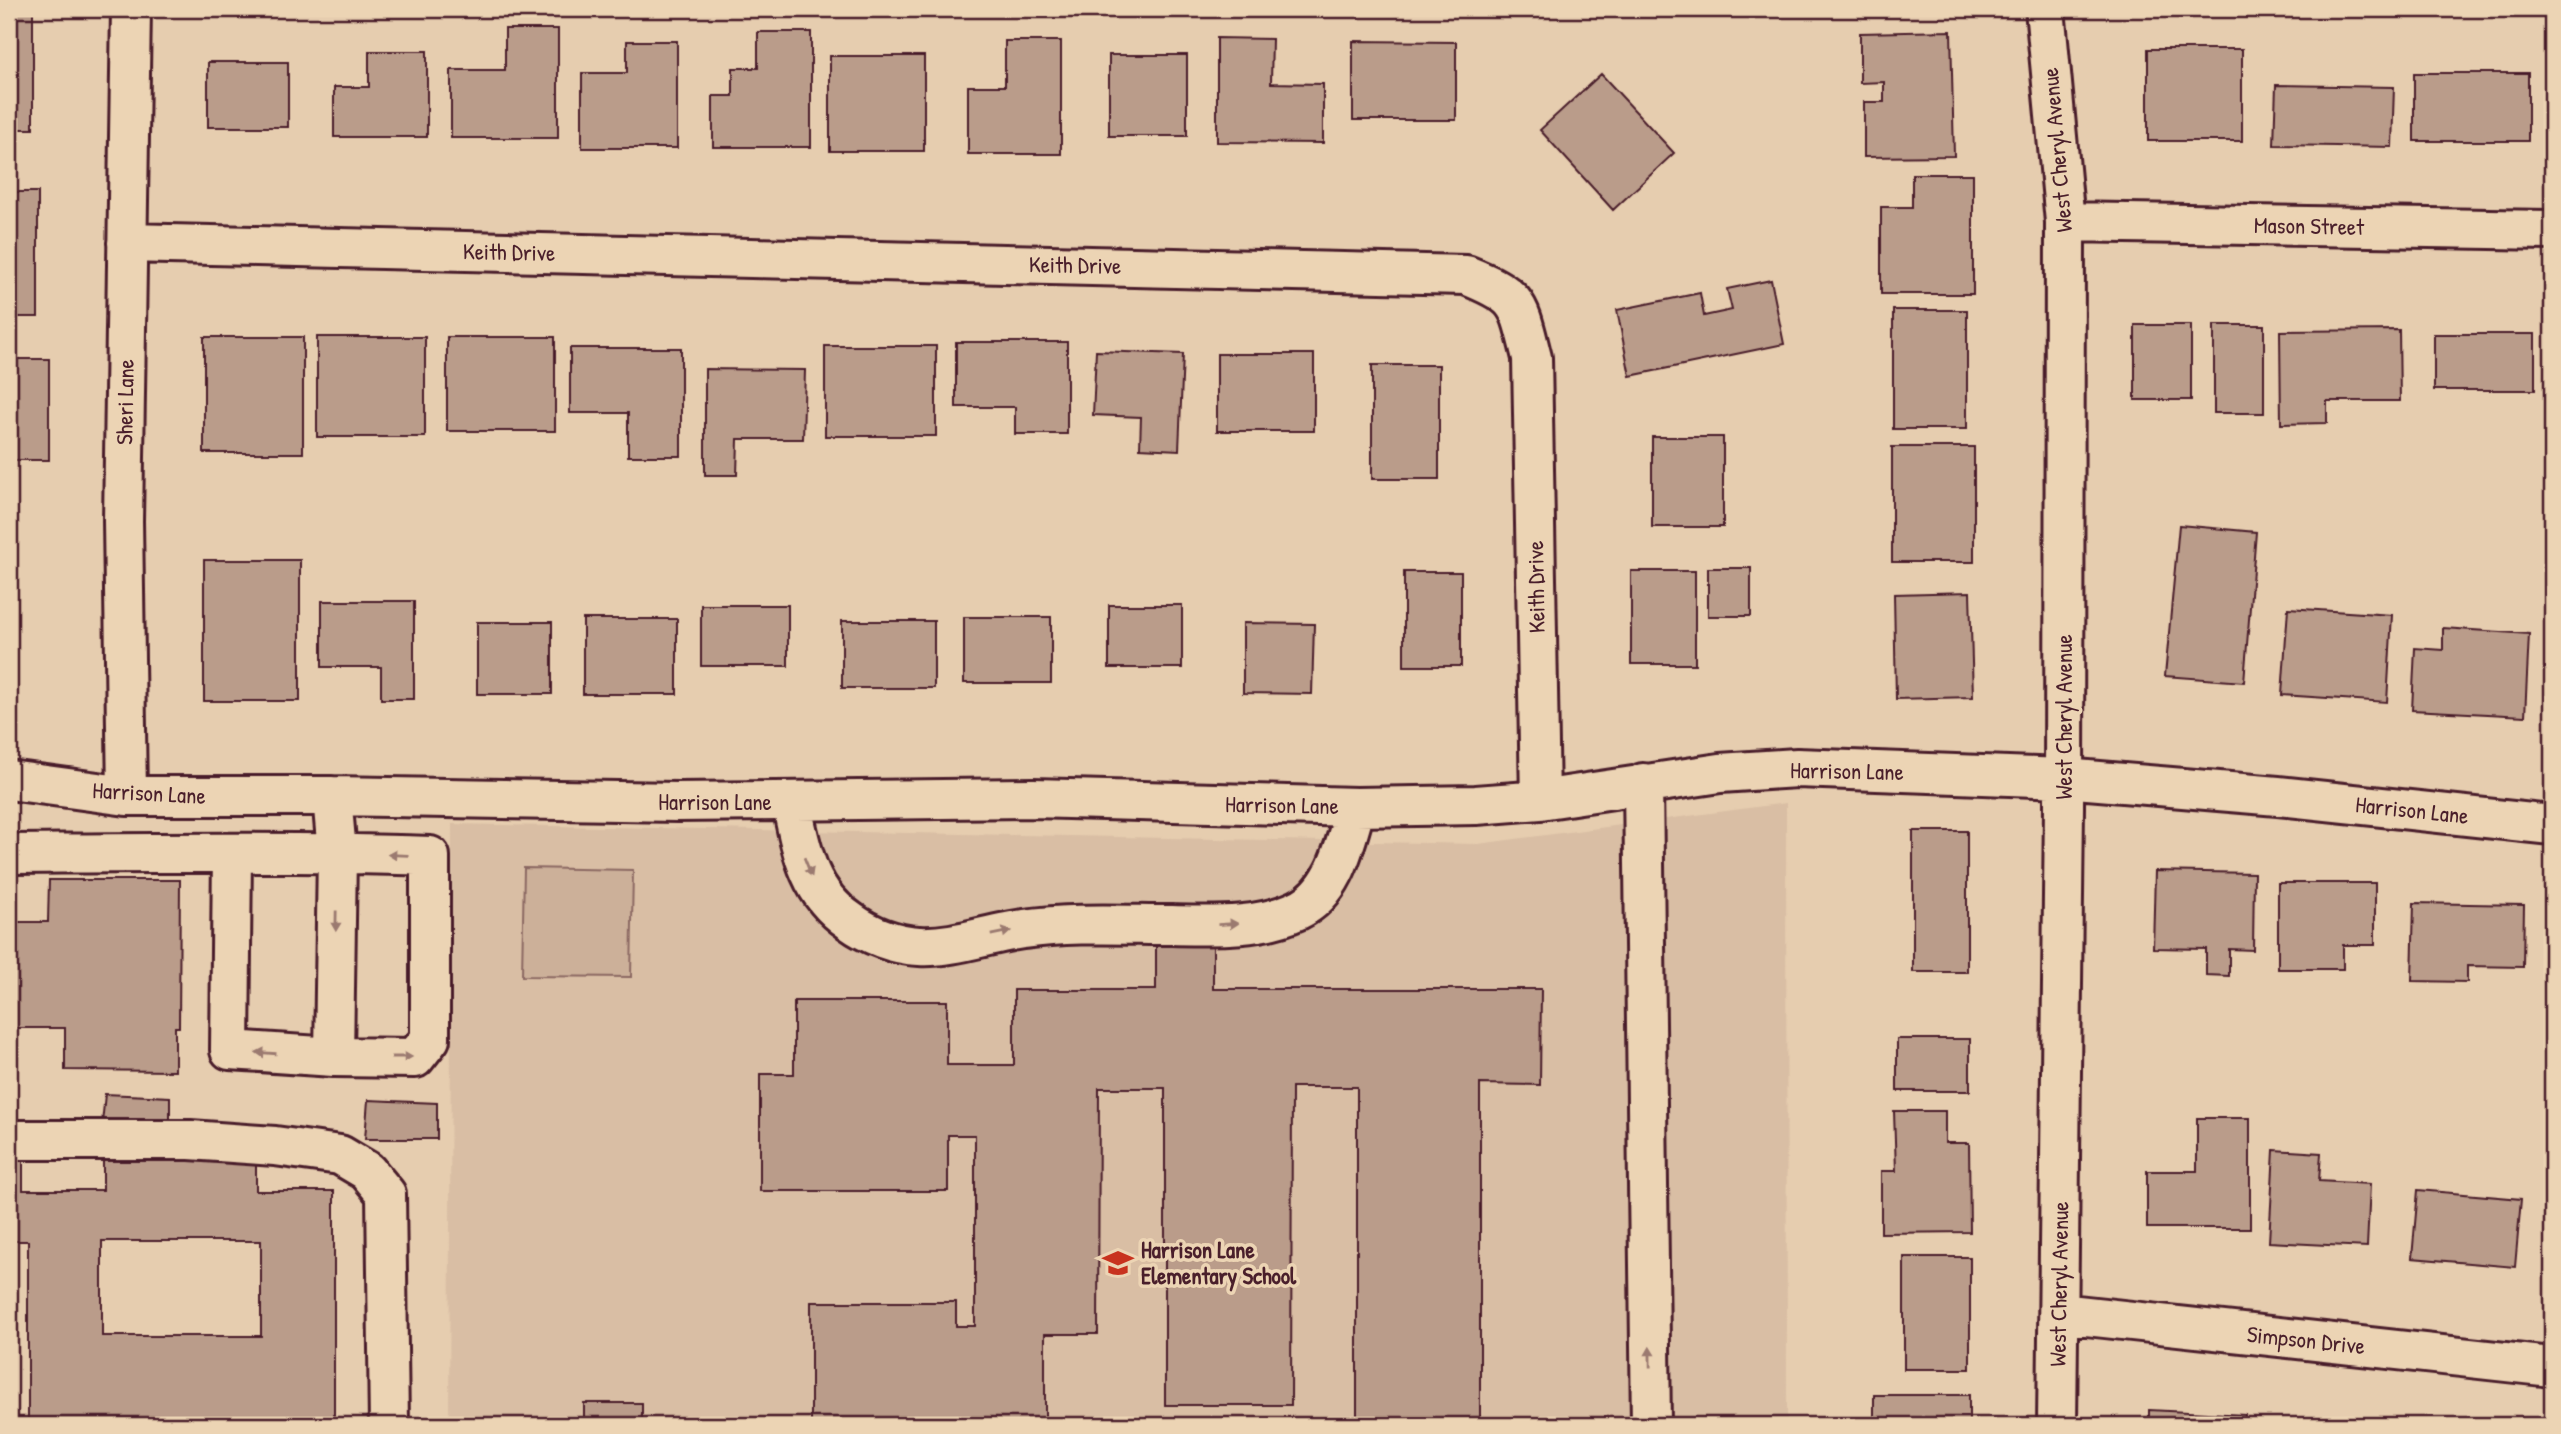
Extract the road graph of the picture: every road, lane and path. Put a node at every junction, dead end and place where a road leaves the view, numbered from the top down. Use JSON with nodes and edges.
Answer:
{"nodes":[{"id":1,"x":131,"y":9,"type":"edge"},
{"id":2,"x":2045,"y":9,"type":"edge"},
{"id":3,"x":2065,"y":222,"type":"junction"},
{"id":4,"x":2552,"y":230,"type":"edge"},
{"id":5,"x":127,"y":243,"type":"junction"},
{"id":6,"x":2064,"y":778,"type":"junction"},
{"id":7,"x":9,"y":780,"type":"edge"},
{"id":8,"x":1643,"y":783,"type":"junction"},
{"id":9,"x":127,"y":796,"type":"junction"},
{"id":10,"x":332,"y":796,"type":"junction"},
{"id":11,"x":1539,"y":800,"type":"junction"},
{"id":12,"x":791,"y":801,"type":"junction"},
{"id":13,"x":1356,"y":807,"type":"junction"},
{"id":14,"x":2552,"y":825,"type":"edge"},
{"id":15,"x":232,"y":853,"type":"junction"},
{"id":16,"x":337,"y":853,"type":"junction"},
{"id":17,"x":9,"y":854,"type":"edge"},
{"id":18,"x":334,"y":1057,"type":"junction"},
{"id":19,"x":9,"y":1140,"type":"edge"},
{"id":20,"x":2059,"y":1313,"type":"junction"},
{"id":21,"x":2552,"y":1367,"type":"edge"},
{"id":22,"x":389,"y":1425,"type":"edge"},
{"id":23,"x":1651,"y":1425,"type":"edge"},
{"id":24,"x":2057,"y":1425,"type":"edge"}],
"edges":[{"from":1,"to":5,"type":"street","name":"Sheri Lane"},
{"from":2,"to":3,"type":"street","name":"West Cheryl Avenue"},
{"from":3,"to":4,"type":"street","name":"Mason Street"},
{"from":3,"to":6,"type":"street","name":"West Cheryl Avenue"},
{"from":5,"to":9,"type":"street","name":"Sheri Lane"},
{"from":5,"to":11,"type":"street","name":"Keith Drive"},
{"from":6,"to":8,"type":"street","name":"Harrison Lane"},
{"from":6,"to":14,"type":"street","name":"Harrison Lane"},
{"from":6,"to":20,"type":"street","name":"West Cheryl Avenue"},
{"from":7,"to":9,"type":"street","name":"Harrison Lane"},
{"from":8,"to":11,"type":"street","name":"Harrison Lane"},
{"from":23,"to":8,"type":"street","one_way":true},
{"from":9,"to":10,"type":"street","name":"Harrison Lane"},
{"from":10,"to":12,"type":"street","name":"Harrison Lane"},
{"from":10,"to":16,"type":"street"},
{"from":11,"to":13,"type":"street","name":"Harrison Lane"},
{"from":12,"to":13,"type":"street","name":"Harrison Lane"},
{"from":12,"to":13,"type":"street","one_way":true},
{"from":15,"to":16,"type":"street"},
{"from":15,"to":17,"type":"street"},
{"from":18,"to":15,"type":"street","one_way":true},
{"from":16,"to":18,"type":"street","one_way":true},
{"from":18,"to":16,"type":"street","one_way":true},
{"from":19,"to":22,"type":"street"},
{"from":20,"to":21,"type":"street","name":"Simpson Drive"},
{"from":20,"to":24,"type":"street","name":"West Cheryl Avenue"}]}
